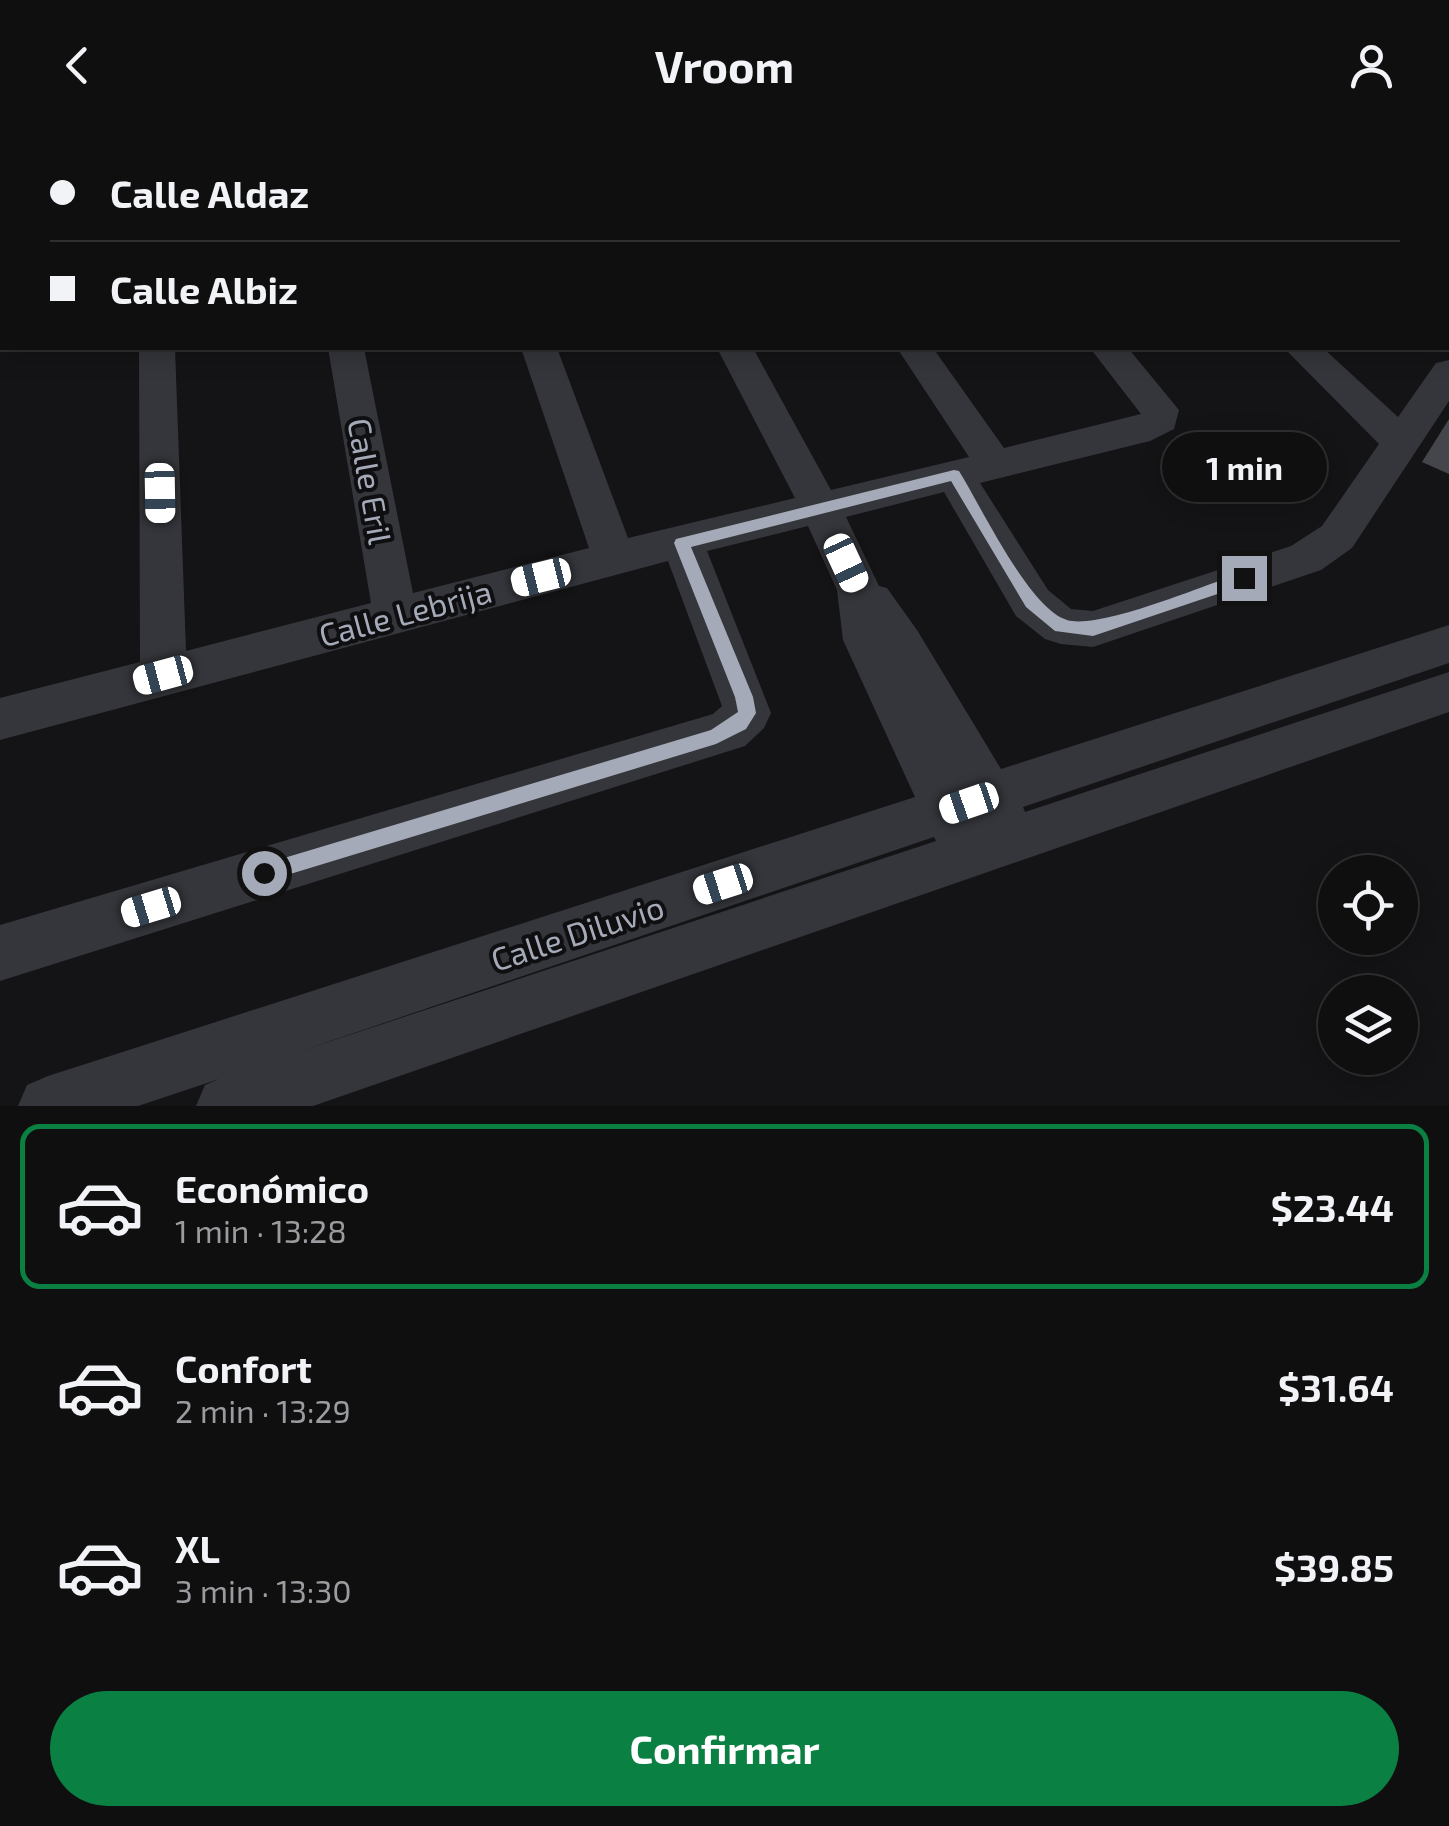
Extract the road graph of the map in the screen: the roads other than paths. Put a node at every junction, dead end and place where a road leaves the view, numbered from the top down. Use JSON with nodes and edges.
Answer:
{"nodes":[{"id":1,"x":156,"y":350,"type":"edge"},
{"id":2,"x":346,"y":350,"type":"edge"},
{"id":3,"x":539,"y":350,"type":"edge"},
{"id":4,"x":735,"y":350,"type":"edge"},
{"id":5,"x":916,"y":350,"type":"edge"},
{"id":6,"x":1110,"y":350,"type":"edge"},
{"id":7,"x":1304,"y":350,"type":"edge"},
{"id":8,"x":1449,"y":372,"type":"edge"},
{"id":9,"x":1401,"y":442,"type":"junction"},
{"id":10,"x":974,"y":470,"type":"junction"},
{"id":11,"x":821,"y":509,"type":"junction"},
{"id":12,"x":682,"y":543,"type":"junction"},
{"id":13,"x":614,"y":558,"type":"junction"},
{"id":14,"x":395,"y":614,"type":"junction"},
{"id":15,"x":1449,"y":644,"type":"edge"},
{"id":16,"x":163,"y":675,"type":"junction"},
{"id":17,"x":1449,"y":692,"type":"edge"},
{"id":18,"x":0,"y":719,"type":"edge"},
{"id":19,"x":981,"y":826,"type":"junction"},
{"id":20,"x":0,"y":953,"type":"edge"},
{"id":21,"x":48,"y":1106,"type":"edge"},
{"id":22,"x":226,"y":1106,"type":"edge"}],
"edges":[{"from":1,"to":16,"type":"street"},
{"from":2,"to":14,"type":"street","name":"Calle Eril"},
{"from":3,"to":13,"type":"street"},
{"from":4,"to":11,"type":"street"},
{"from":5,"to":10,"type":"street"},
{"from":6,"to":10,"type":"street","name":"Calle Lebrija"},
{"from":7,"to":9,"type":"street"},
{"from":8,"to":9,"type":"street"},
{"from":9,"to":10,"type":"street"},
{"from":10,"to":11,"type":"street","name":"Calle Lebrija"},
{"from":11,"to":12,"type":"street","name":"Calle Lebrija"},
{"from":11,"to":19,"type":"street"},
{"from":12,"to":13,"type":"street","name":"Calle Lebrija"},
{"from":12,"to":20,"type":"street"},
{"from":13,"to":14,"type":"street","name":"Calle Lebrija"},
{"from":14,"to":16,"type":"street","name":"Calle Lebrija"},
{"from":15,"to":19,"type":"street","name":"Calle Diluvio"},
{"from":16,"to":18,"type":"street","name":"Calle Lebrija"},
{"from":17,"to":19,"type":"street"},
{"from":19,"to":21,"type":"street","name":"Calle Diluvio"},
{"from":19,"to":22,"type":"street"}]}
